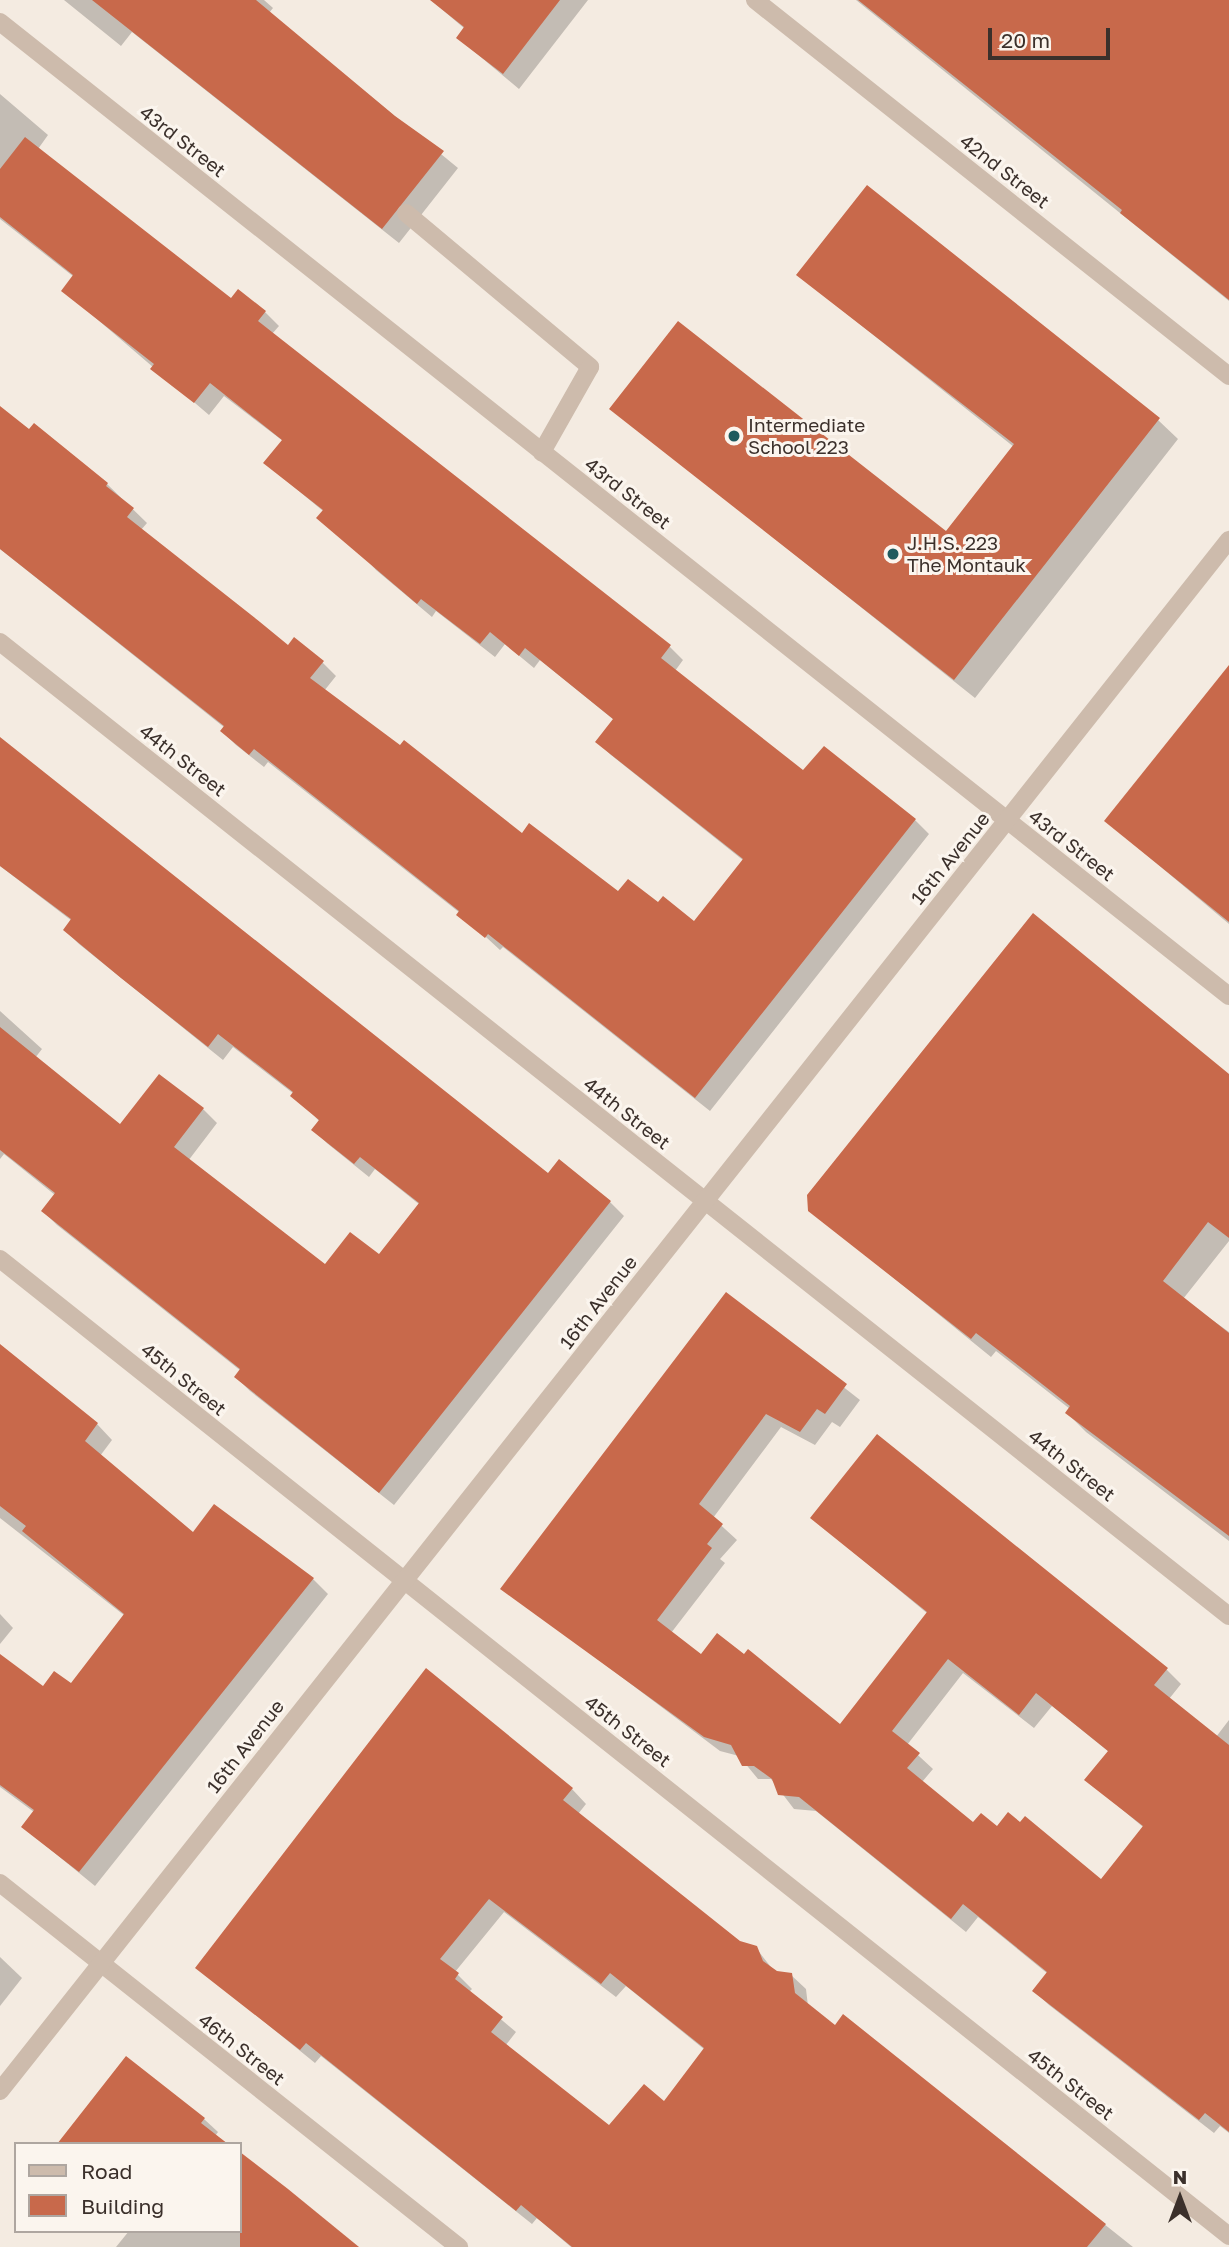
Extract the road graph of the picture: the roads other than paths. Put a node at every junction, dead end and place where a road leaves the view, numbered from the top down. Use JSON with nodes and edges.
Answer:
{"nodes":[{"id":1,"x":755,"y":0,"type":"edge"},
{"id":2,"x":0,"y":22,"type":"edge"},
{"id":3,"x":406,"y":213,"type":"dead end"},
{"id":4,"x":1229,"y":376,"type":"edge"},
{"id":5,"x":542,"y":452,"type":"junction"},
{"id":6,"x":1229,"y":540,"type":"edge"},
{"id":7,"x":0,"y":642,"type":"edge"},
{"id":8,"x":1007,"y":821,"type":"junction"},
{"id":9,"x":1229,"y":996,"type":"edge"},
{"id":10,"x":705,"y":1200,"type":"junction"},
{"id":11,"x":0,"y":1259,"type":"edge"},
{"id":12,"x":403,"y":1580,"type":"junction"},
{"id":13,"x":1229,"y":1616,"type":"edge"},
{"id":14,"x":0,"y":1884,"type":"edge"},
{"id":15,"x":100,"y":1963,"type":"junction"},
{"id":16,"x":0,"y":2091,"type":"edge"},
{"id":17,"x":1229,"y":2236,"type":"edge"},
{"id":18,"x":458,"y":2247,"type":"edge"}],
"edges":[{"from":1,"to":4,"type":"street","name":"42nd Street"},
{"from":2,"to":5,"type":"street","name":"43rd Street"},
{"from":3,"to":5,"type":"street"},
{"from":5,"to":8,"type":"street","name":"43rd Street"},
{"from":6,"to":8,"type":"street","name":"16th Avenue"},
{"from":7,"to":10,"type":"street","name":"44th Street"},
{"from":8,"to":9,"type":"street","name":"43rd Street"},
{"from":8,"to":10,"type":"street","name":"16th Avenue"},
{"from":10,"to":12,"type":"street","name":"16th Avenue"},
{"from":10,"to":13,"type":"street","name":"44th Street"},
{"from":11,"to":12,"type":"street","name":"45th Street"},
{"from":12,"to":15,"type":"street","name":"16th Avenue"},
{"from":12,"to":17,"type":"street","name":"45th Street"},
{"from":14,"to":15,"type":"street","name":"46th Street"},
{"from":15,"to":16,"type":"street","name":"16th Avenue"},
{"from":15,"to":18,"type":"street","name":"46th Street"}]}
